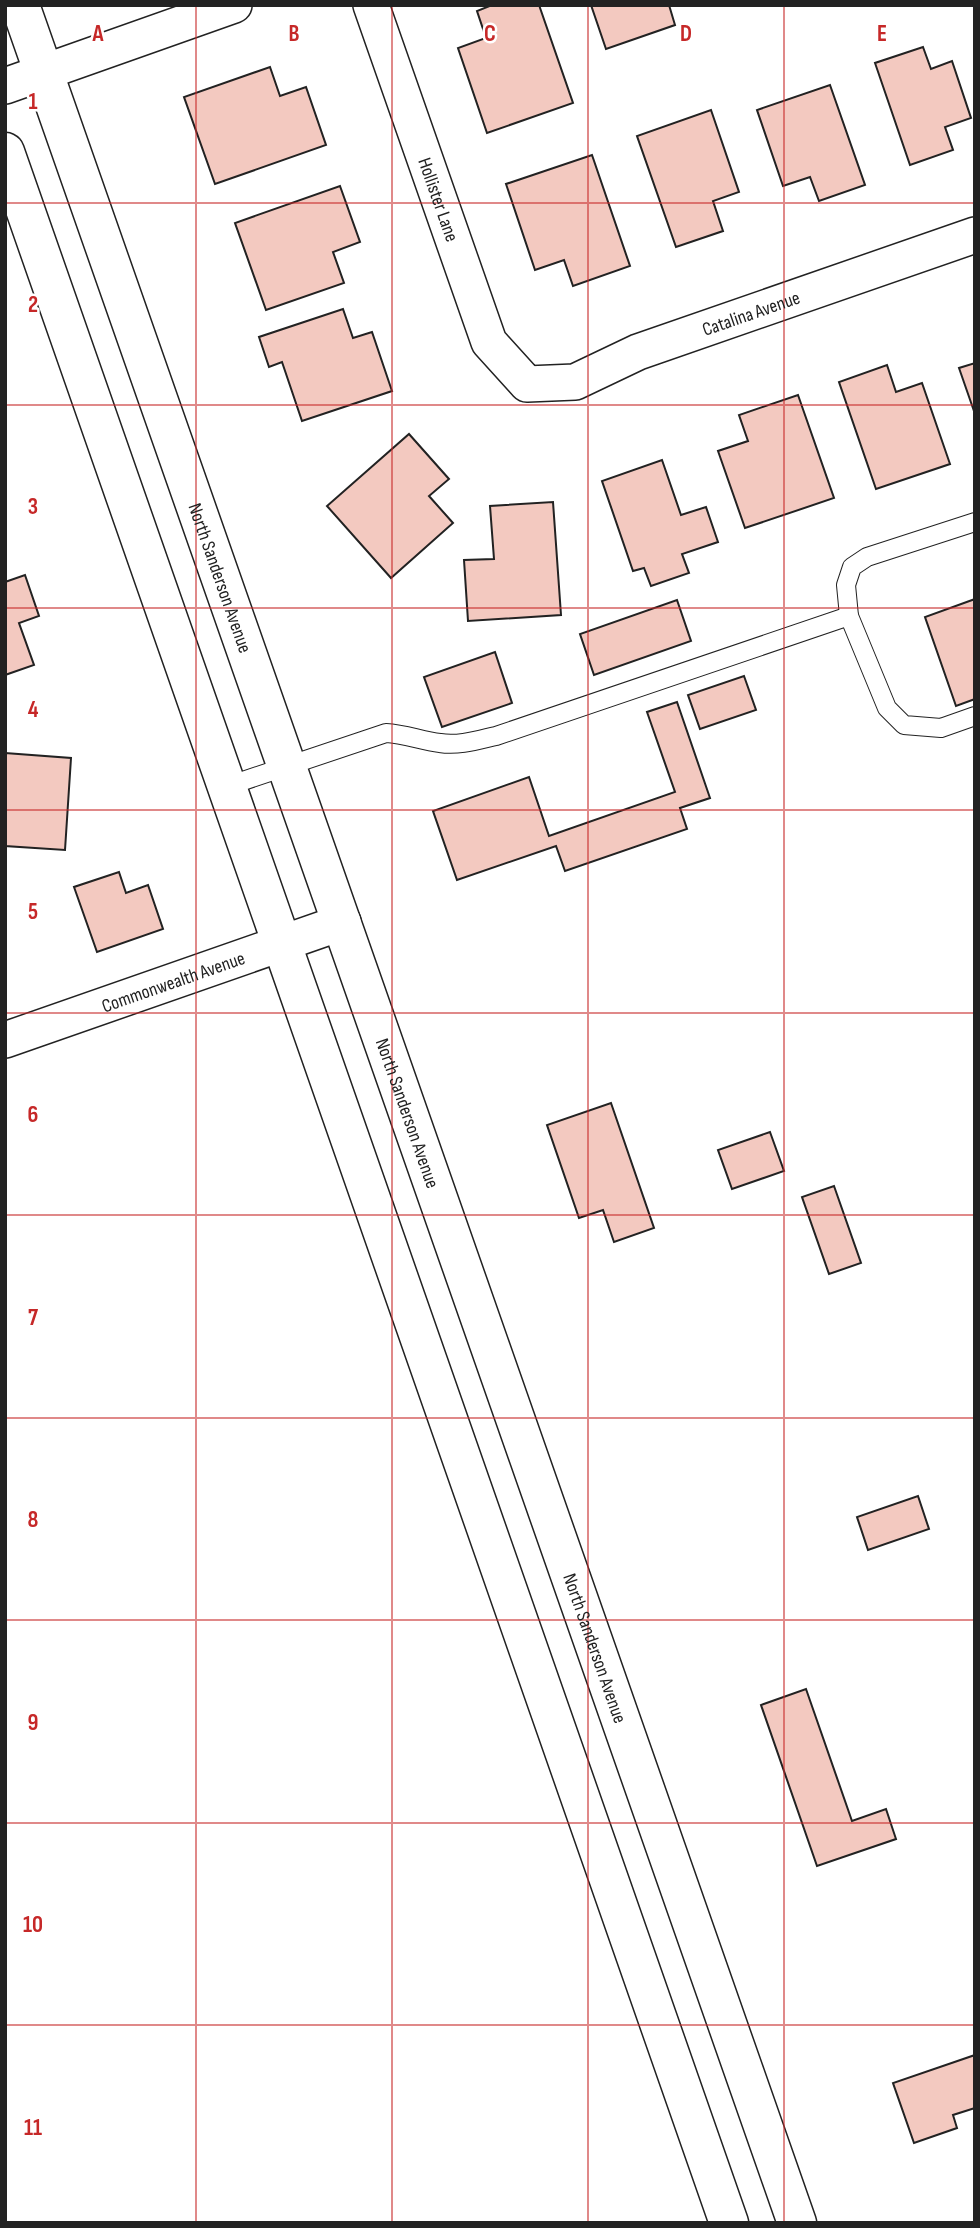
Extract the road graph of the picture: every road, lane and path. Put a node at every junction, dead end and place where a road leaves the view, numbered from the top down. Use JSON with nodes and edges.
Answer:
{"nodes":[{"id":1,"x":20,"y":5,"type":"edge"},
{"id":2,"x":234,"y":5,"type":"edge"},
{"id":3,"x":372,"y":5,"type":"edge"},
{"id":4,"x":43,"y":72,"type":"junction"},
{"id":5,"x":5,"y":86,"type":"edge"},
{"id":6,"x":5,"y":152,"type":"edge"},
{"id":7,"x":975,"y":235,"type":"edge"},
{"id":8,"x":527,"y":384,"type":"joint"},
{"id":9,"x":975,"y":522,"type":"edge"},
{"id":10,"x":849,"y":615,"type":"junction"},
{"id":11,"x":975,"y":716,"type":"edge"},
{"id":12,"x":288,"y":764,"type":"junction"},
{"id":13,"x":228,"y":786,"type":"junction"},
{"id":14,"x":343,"y":922,"type":"junction"},
{"id":15,"x":283,"y":943,"type":"junction"},
{"id":16,"x":5,"y":1040,"type":"edge"},
{"id":17,"x":729,"y":2223,"type":"edge"},
{"id":18,"x":797,"y":2223,"type":"edge"}],
"edges":[{"from":1,"to":4,"type":"highway","name":"North Sanderson Avenue"},
{"from":2,"to":4,"type":"street"},
{"from":3,"to":8,"type":"street","name":"Hollister Lane"},
{"from":4,"to":5,"type":"street"},
{"from":4,"to":12,"type":"highway","name":"North Sanderson Avenue"},
{"from":6,"to":13,"type":"highway"},
{"from":7,"to":8,"type":"street","name":"Catalina Avenue"},
{"from":9,"to":10,"type":"lane"},
{"from":10,"to":11,"type":"lane"},
{"from":10,"to":12,"type":"lane"},
{"from":12,"to":13,"type":"lane"},
{"from":12,"to":14,"type":"highway","name":"North Sanderson Avenue"},
{"from":13,"to":15,"type":"highway"},
{"from":14,"to":15,"type":"street","name":"Commonwealth Avenue"},
{"from":14,"to":18,"type":"highway","name":"North Sanderson Avenue"},
{"from":15,"to":16,"type":"street","name":"Commonwealth Avenue"},
{"from":15,"to":17,"type":"highway"}]}
